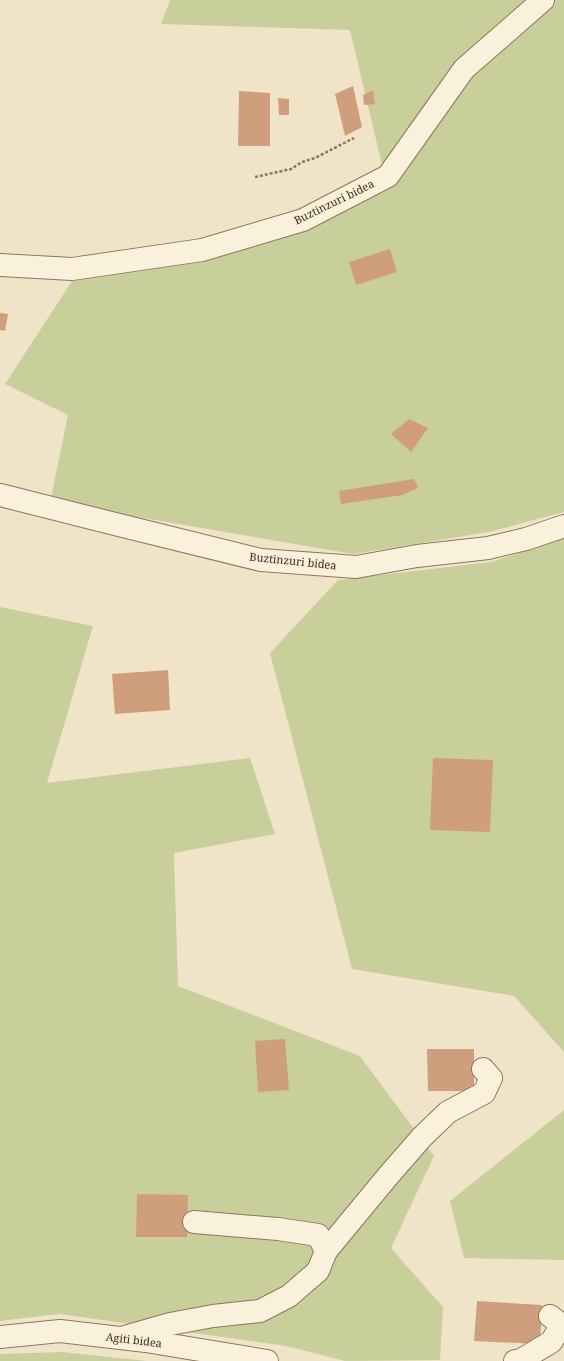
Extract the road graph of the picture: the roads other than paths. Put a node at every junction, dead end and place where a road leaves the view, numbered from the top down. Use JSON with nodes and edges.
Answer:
{"nodes":[{"id":1,"x":544,"y":0,"type":"edge"},
{"id":2,"x":0,"y":265,"type":"edge"},
{"id":3,"x":0,"y":495,"type":"edge"},
{"id":4,"x":564,"y":526,"type":"edge"},
{"id":5,"x":483,"y":1069,"type":"dead end"},
{"id":6,"x":194,"y":1222,"type":"dead end"},
{"id":7,"x":326,"y":1251,"type":"junction"},
{"id":8,"x":550,"y":1316,"type":"dead end"},
{"id":9,"x":0,"y":1337,"type":"edge"},
{"id":10,"x":121,"y":1338,"type":"junction"},
{"id":11,"x":267,"y":1361,"type":"edge"},
{"id":12,"x":515,"y":1361,"type":"edge"}],
"edges":[{"from":1,"to":2,"type":"street","name":"Buztinzuri bidea"},
{"from":3,"to":4,"type":"street","name":"Buztinzuri bidea"},
{"from":5,"to":7,"type":"street"},
{"from":6,"to":7,"type":"street"},
{"from":7,"to":10,"type":"street"},
{"from":8,"to":12,"type":"street"},
{"from":9,"to":10,"type":"street","name":"Agiti bidea"},
{"from":10,"to":11,"type":"street","name":"Agiti bidea"}]}
